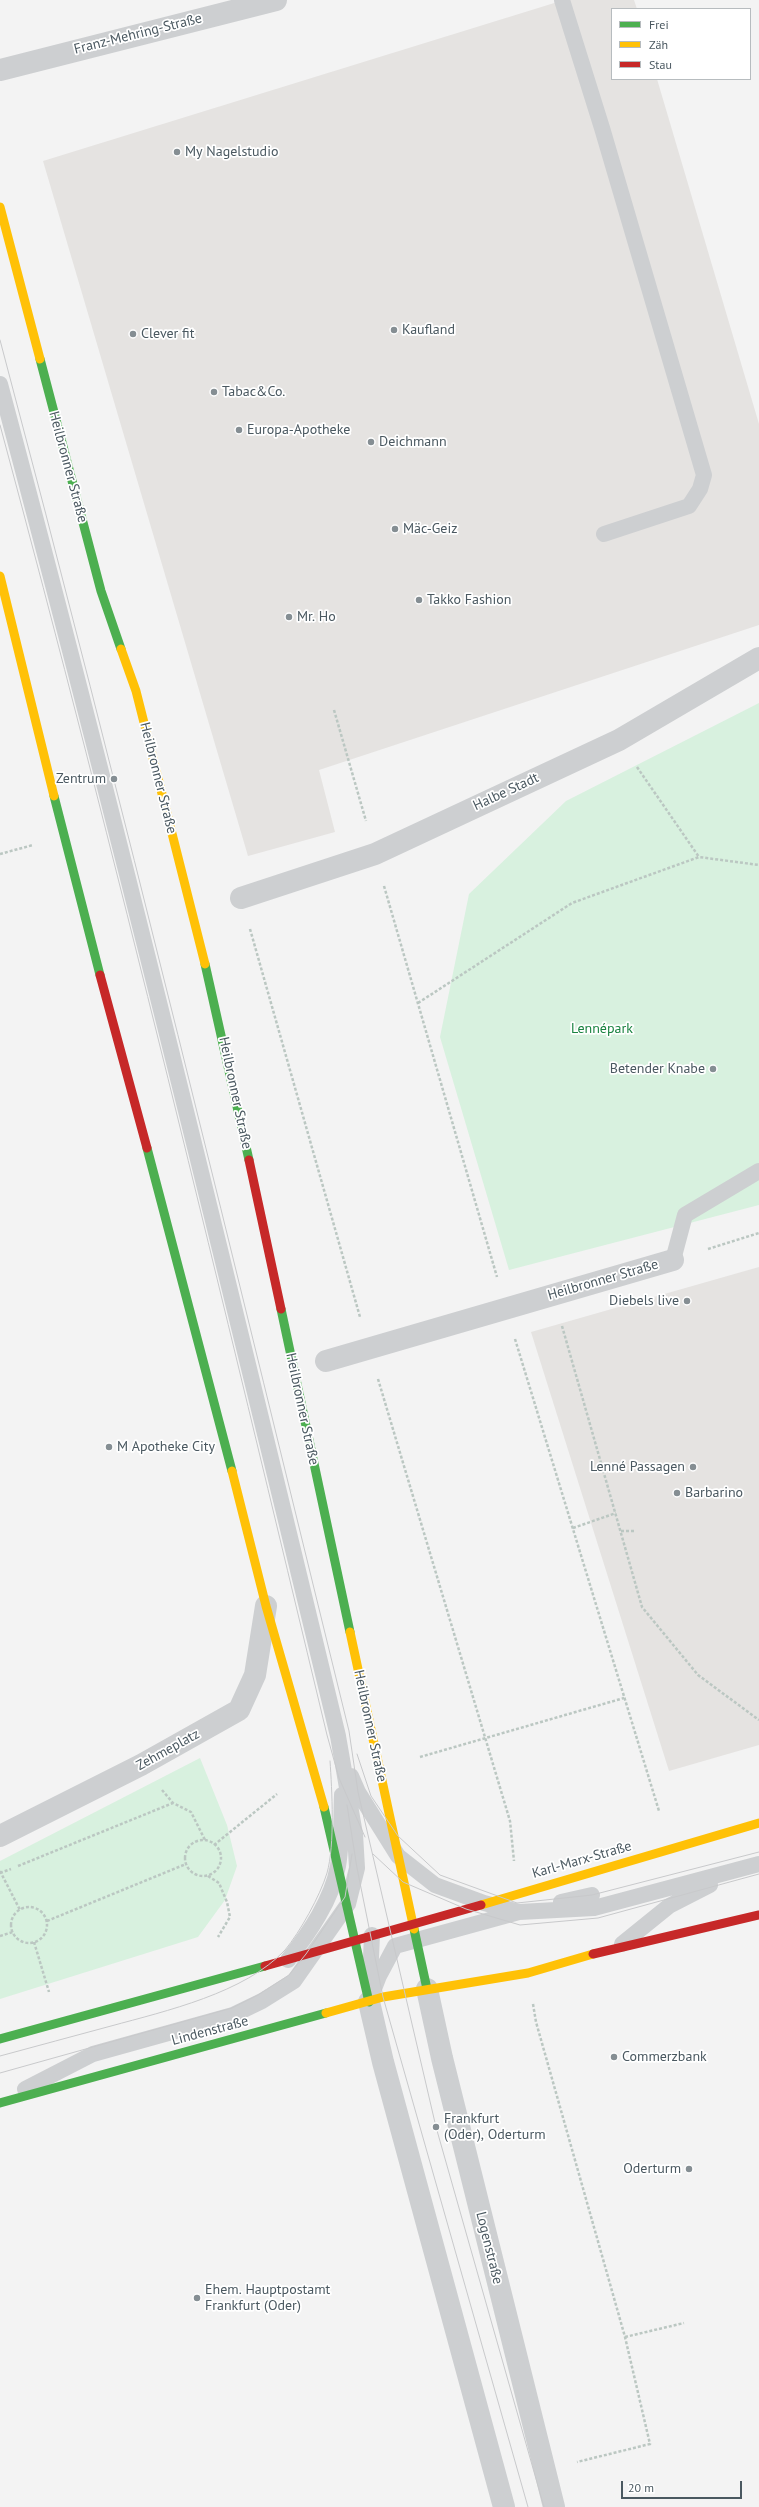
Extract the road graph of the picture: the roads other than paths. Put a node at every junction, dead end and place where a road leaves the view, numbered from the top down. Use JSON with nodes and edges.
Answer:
{"nodes":[{"id":1,"x":276,"y":0,"type":"edge"},
{"id":2,"x":562,"y":0,"type":"edge"},
{"id":3,"x":0,"y":70,"type":"edge"},
{"id":4,"x":0,"y":207,"type":"edge"},
{"id":5,"x":0,"y":384,"type":"edge"},
{"id":6,"x":604,"y":534,"type":"dead end"},
{"id":7,"x":0,"y":576,"type":"edge"},
{"id":8,"x":759,"y":658,"type":"edge"},
{"id":9,"x":241,"y":898,"type":"dead end"},
{"id":10,"x":759,"y":1171,"type":"edge"},
{"id":11,"x":673,"y":1260,"type":"joint"},
{"id":12,"x":326,"y":1361,"type":"dead end"},
{"id":13,"x":266,"y":1606,"type":"junction"},
{"id":14,"x":338,"y":1736,"type":"junction"},
{"id":15,"x":759,"y":1823,"type":"edge"},
{"id":16,"x":0,"y":1836,"type":"edge"},
{"id":17,"x":398,"y":1856,"type":"junction"},
{"id":18,"x":338,"y":1866,"type":"junction"},
{"id":19,"x":754,"y":1866,"type":"edge"},
{"id":20,"x":592,"y":1895,"type":"dead end"},
{"id":21,"x":484,"y":1903,"type":"junction"},
{"id":22,"x":348,"y":1904,"type":"junction"},
{"id":23,"x":519,"y":1912,"type":"junction"},
{"id":24,"x":759,"y":1915,"type":"edge"},
{"id":25,"x":414,"y":1933,"type":"junction"},
{"id":26,"x":372,"y":1935,"type":"junction"},
{"id":27,"x":356,"y":1939,"type":"junction"},
{"id":28,"x":619,"y":1947,"type":"junction"},
{"id":29,"x":316,"y":1951,"type":"junction"},
{"id":30,"x":288,"y":1960,"type":"junction"},
{"id":31,"x":427,"y":1989,"type":"junction"},
{"id":32,"x":369,"y":2002,"type":"junction"},
{"id":33,"x":0,"y":2039,"type":"edge"},
{"id":34,"x":0,"y":2102,"type":"edge"},
{"id":35,"x":504,"y":2507,"type":"edge"},
{"id":36,"x":554,"y":2507,"type":"edge"}],
"edges":[{"from":1,"to":3,"type":"street","name":"Franz-Mehring-Straße"},
{"from":2,"to":6,"type":"lane"},
{"from":4,"to":17,"type":"street","name":"Heilbronner Straße"},
{"from":5,"to":14,"type":"lane"},
{"from":7,"to":13,"type":"street"},
{"from":8,"to":9,"type":"street","name":"Halbe Stadt"},
{"from":10,"to":11,"type":"lane"},
{"from":11,"to":12,"type":"street","name":"Heilbronner Straße"},
{"from":13,"to":16,"type":"street","name":"Zehmeplatz"},
{"from":13,"to":18,"type":"street"},
{"from":14,"to":17,"type":"lane"},
{"from":14,"to":18,"type":"lane"},
{"from":14,"to":22,"type":"lane"},
{"from":15,"to":21,"type":"street","name":"Karl-Marx-Straße"},
{"from":17,"to":21,"type":"lane"},
{"from":17,"to":25,"type":"street","name":"Heilbronner Straße"},
{"from":18,"to":22,"type":"street"},
{"from":18,"to":30,"type":"lane"},
{"from":19,"to":23,"type":"lane"},
{"from":19,"to":28,"type":"lane"},
{"from":20,"to":23,"type":"lane"},
{"from":21,"to":23,"type":"lane"},
{"from":21,"to":25,"type":"street","name":"Karl-Marx-Straße"},
{"from":22,"to":27,"type":"street"},
{"from":22,"to":29,"type":"lane"},
{"from":23,"to":25,"type":"lane"},
{"from":24,"to":28,"type":"street"},
{"from":25,"to":26,"type":"street"},
{"from":25,"to":31,"type":"street","name":"Heilbronner Straße"},
{"from":25,"to":32,"type":"lane"},
{"from":26,"to":27,"type":"street"},
{"from":26,"to":32,"type":"lane"},
{"from":27,"to":29,"type":"street"},
{"from":27,"to":32,"type":"street"},
{"from":28,"to":31,"type":"street"},
{"from":29,"to":30,"type":"street"},
{"from":29,"to":34,"type":"lane"},
{"from":30,"to":33,"type":"street"},
{"from":31,"to":32,"type":"street","name":"Lindenstraße"},
{"from":31,"to":36,"type":"street","name":"Logenstraße"},
{"from":32,"to":34,"type":"street","name":"Lindenstraße"},
{"from":32,"to":35,"type":"street"}]}
